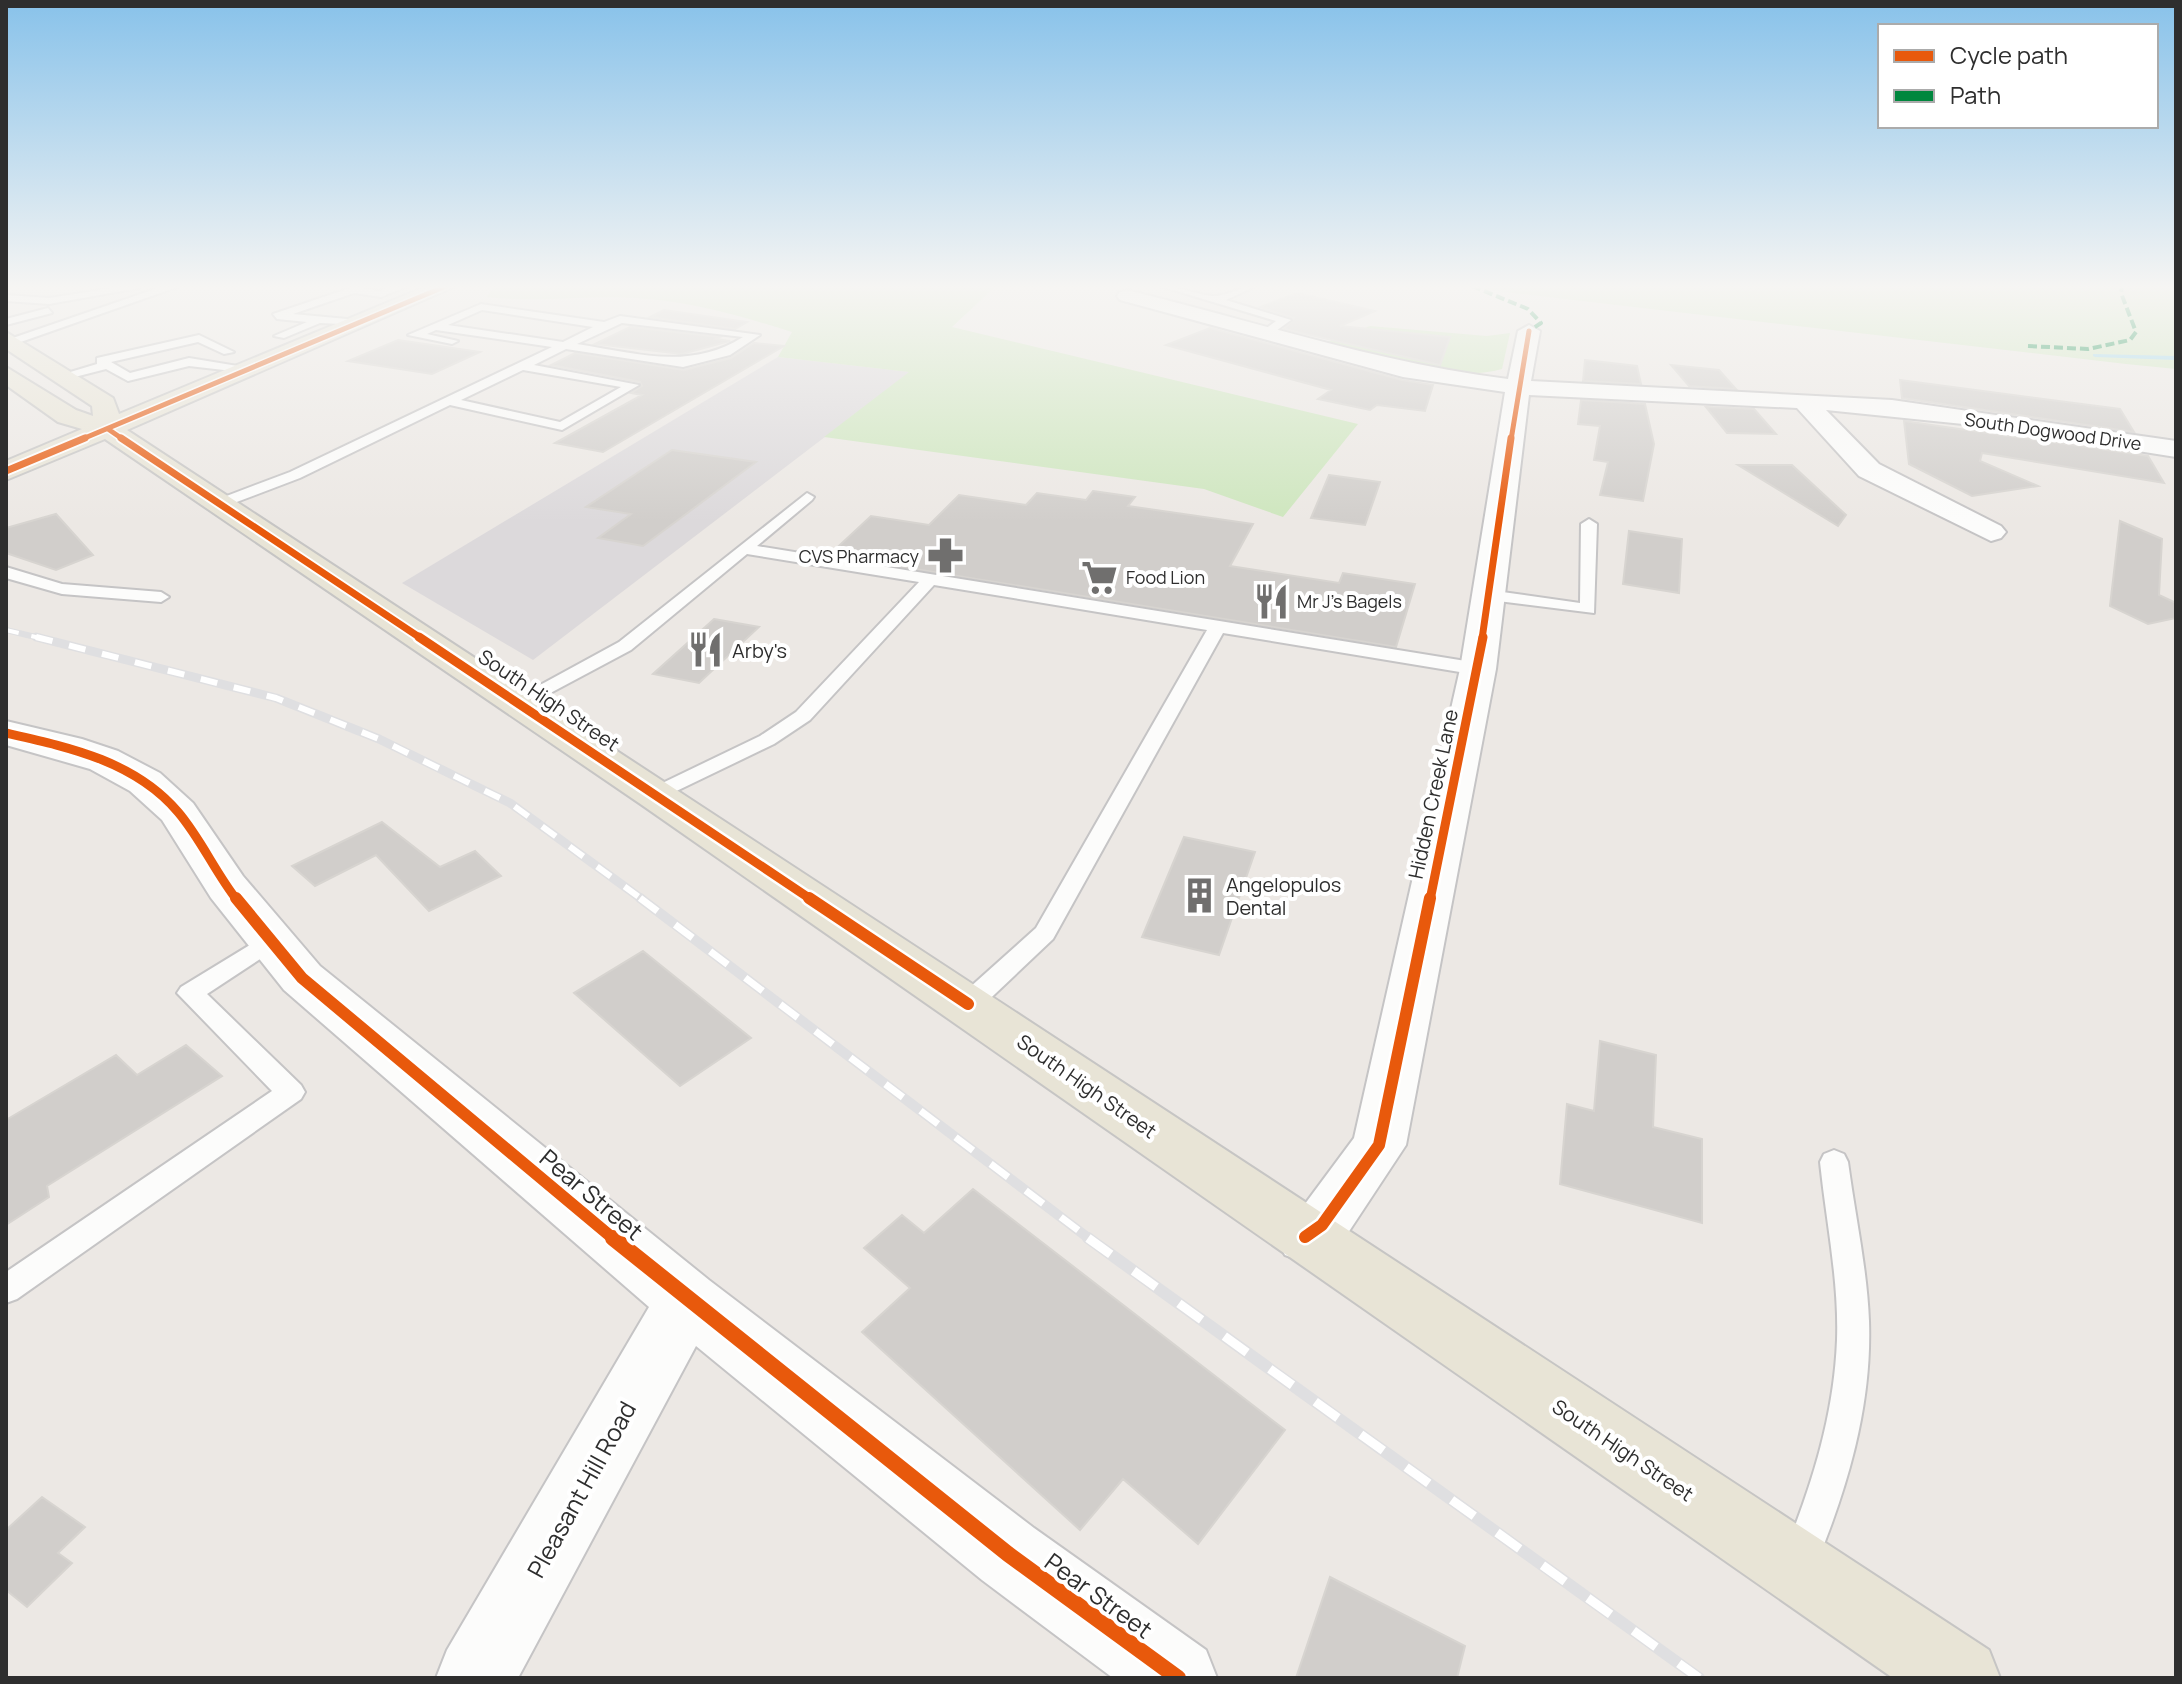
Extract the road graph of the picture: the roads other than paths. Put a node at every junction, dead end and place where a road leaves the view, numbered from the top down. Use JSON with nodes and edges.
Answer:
{"nodes":[{"id":1,"x":48,"y":365,"type":"edge"},
{"id":2,"x":108,"y":365,"type":"joint"},
{"id":3,"x":168,"y":365,"type":"edge"},
{"id":4,"x":219,"y":365,"type":"edge"},
{"id":5,"x":260,"y":365,"type":"edge"},
{"id":6,"x":524,"y":365,"type":"edge"},
{"id":7,"x":1382,"y":365,"type":"edge"},
{"id":8,"x":1523,"y":365,"type":"edge"},
{"id":9,"x":521,"y":366,"type":"junction"},
{"id":10,"x":250,"y":369,"type":"junction"},
{"id":11,"x":63,"y":376,"type":"junction"},
{"id":12,"x":10,"y":381,"type":"edge"},
{"id":13,"x":1518,"y":388,"type":"junction"},
{"id":14,"x":448,"y":401,"type":"junction"},
{"id":15,"x":1805,"y":402,"type":"junction"},
{"id":16,"x":108,"y":429,"type":"junction"},
{"id":17,"x":2176,"y":449,"type":"edge"},
{"id":18,"x":6,"y":471,"type":"edge"},
{"id":19,"x":807,"y":497,"type":"dead end"},
{"id":20,"x":221,"y":503,"type":"junction"},
{"id":21,"x":1589,"y":524,"type":"dead end"},
{"id":22,"x":1991,"y":532,"type":"dead end"},
{"id":23,"x":745,"y":549,"type":"junction"},
{"id":24,"x":6,"y":572,"type":"edge"},
{"id":25,"x":929,"y":581,"type":"junction"},
{"id":26,"x":1488,"y":595,"type":"junction"},
{"id":27,"x":161,"y":597,"type":"dead end"},
{"id":28,"x":1217,"y":628,"type":"junction"},
{"id":29,"x":1478,"y":669,"type":"junction"},
{"id":30,"x":519,"y":702,"type":"junction"},
{"id":31,"x":6,"y":733,"type":"edge"},
{"id":32,"x":657,"y":793,"type":"junction"},
{"id":33,"x":271,"y":940,"type":"junction"},
{"id":34,"x":968,"y":1004,"type":"junction"},
{"id":35,"x":1834,"y":1162,"type":"dead end"},
{"id":36,"x":1305,"y":1237,"type":"junction"},
{"id":37,"x":6,"y":1289,"type":"edge"},
{"id":38,"x":687,"y":1300,"type":"junction"},
{"id":39,"x":1796,"y":1567,"type":"junction"},
{"id":40,"x":475,"y":1678,"type":"edge"},
{"id":41,"x":1178,"y":1678,"type":"edge"},
{"id":42,"x":1961,"y":1678,"type":"edge"}],
"edges":[{"from":1,"to":11,"type":"main road"},
{"from":2,"to":3,"type":"lane"},
{"from":2,"to":11,"type":"lane"},
{"from":4,"to":10,"type":"lane"},
{"from":5,"to":10,"type":"main road"},
{"from":6,"to":9,"type":"lane"},
{"from":7,"to":13,"type":"street","name":"South Dogwood Drive"},
{"from":8,"to":13,"type":"street","name":"Hidden Creek Lane"},
{"from":9,"to":14,"type":"lane"},
{"from":9,"to":14,"type":"lane"},
{"from":10,"to":16,"type":"main road"},
{"from":11,"to":16,"type":"main road"},
{"from":12,"to":16,"type":"main road","name":"South High Street"},
{"from":13,"to":15,"type":"street","name":"South Dogwood Drive"},
{"from":13,"to":26,"type":"street","name":"Hidden Creek Lane"},
{"from":14,"to":20,"type":"lane"},
{"from":15,"to":17,"type":"street","name":"South Dogwood Drive"},
{"from":15,"to":22,"type":"street"},
{"from":16,"to":18,"type":"main road"},
{"from":16,"to":20,"type":"main road","name":"South High Street"},
{"from":19,"to":23,"type":"lane"},
{"from":20,"to":30,"type":"main road","name":"South High Street"},
{"from":21,"to":26,"type":"lane"},
{"from":23,"to":25,"type":"lane"},
{"from":23,"to":30,"type":"lane"},
{"from":24,"to":27,"type":"lane"},
{"from":25,"to":28,"type":"lane"},
{"from":25,"to":32,"type":"lane"},
{"from":26,"to":29,"type":"street","name":"Hidden Creek Lane"},
{"from":28,"to":29,"type":"lane"},
{"from":28,"to":34,"type":"lane"},
{"from":29,"to":36,"type":"street","name":"Hidden Creek Lane"},
{"from":30,"to":32,"type":"main road","name":"South High Street"},
{"from":31,"to":33,"type":"street","name":"Pear Street"},
{"from":32,"to":34,"type":"main road","name":"South High Street"},
{"from":33,"to":37,"type":"lane"},
{"from":33,"to":38,"type":"street","name":"Pear Street"},
{"from":34,"to":36,"type":"main road","name":"South High Street"},
{"from":35,"to":39,"type":"lane"},
{"from":36,"to":39,"type":"main road","name":"South High Street"},
{"from":38,"to":40,"type":"street","name":"Pleasant Hill Road"},
{"from":38,"to":41,"type":"street","name":"Pear Street"},
{"from":39,"to":42,"type":"main road","name":"South High Street"}]}
